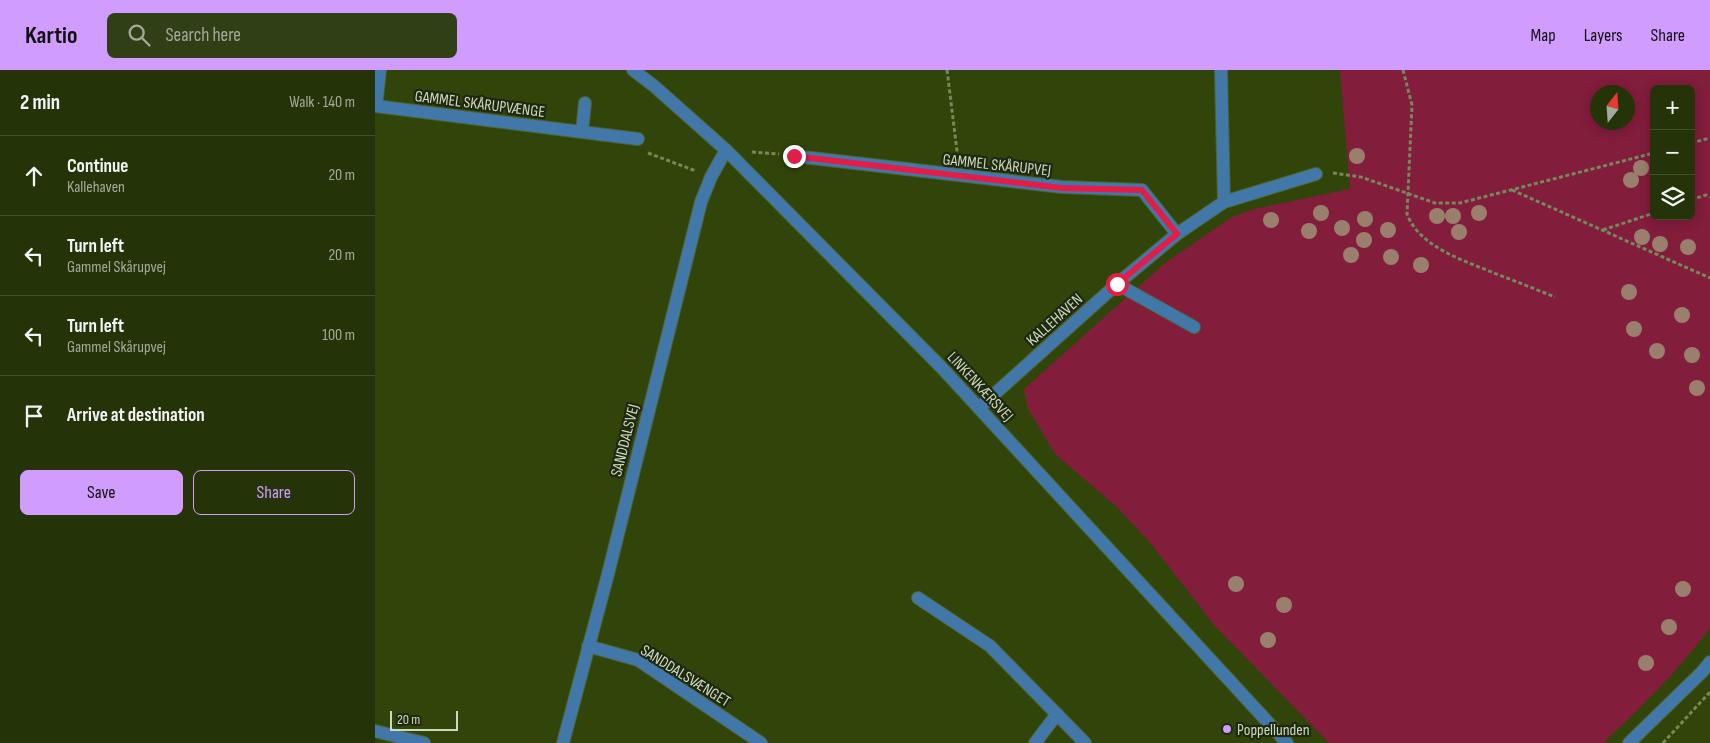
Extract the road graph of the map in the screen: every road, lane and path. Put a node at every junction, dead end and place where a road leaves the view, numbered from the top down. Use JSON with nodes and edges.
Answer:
{"nodes":[{"id":1,"x":381,"y":70,"type":"edge"},
{"id":2,"x":633,"y":70,"type":"edge"},
{"id":3,"x":947,"y":70,"type":"edge"},
{"id":4,"x":1221,"y":70,"type":"edge"},
{"id":5,"x":1403,"y":70,"type":"edge"},
{"id":6,"x":585,"y":103,"type":"dead end"},
{"id":7,"x":375,"y":106,"type":"edge"},
{"id":8,"x":582,"y":132,"type":"junction"},
{"id":9,"x":1710,"y":138,"type":"edge"},
{"id":10,"x":638,"y":139,"type":"joint"},
{"id":11,"x":1695,"y":142,"type":"edge"},
{"id":12,"x":726,"y":150,"type":"junction"},
{"id":13,"x":1650,"y":153,"type":"edge"},
{"id":14,"x":794,"y":156,"type":"joint"},
{"id":15,"x":1316,"y":174,"type":"joint"},
{"id":16,"x":960,"y":176,"type":"junction"},
{"id":17,"x":711,"y":177,"type":"junction"},
{"id":18,"x":1512,"y":190,"type":"junction"},
{"id":19,"x":1408,"y":194,"type":"junction"},
{"id":20,"x":1710,"y":197,"type":"edge"},
{"id":21,"x":1695,"y":199,"type":"edge"},
{"id":22,"x":1224,"y":202,"type":"junction"},
{"id":23,"x":1650,"y":214,"type":"edge"},
{"id":24,"x":1603,"y":230,"type":"junction"},
{"id":25,"x":1177,"y":234,"type":"junction"},
{"id":26,"x":1710,"y":278,"type":"edge"},
{"id":27,"x":1117,"y":284,"type":"junction"},
{"id":28,"x":1555,"y":297,"type":"dead end"},
{"id":29,"x":1194,"y":327,"type":"dead end"},
{"id":30,"x":979,"y":408,"type":"junction"},
{"id":31,"x":918,"y":598,"type":"dead end"},
{"id":32,"x":588,"y":646,"type":"junction"},
{"id":33,"x":1710,"y":662,"type":"edge"},
{"id":34,"x":1710,"y":692,"type":"edge"},
{"id":35,"x":1057,"y":714,"type":"junction"},
{"id":36,"x":375,"y":731,"type":"edge"},
{"id":37,"x":424,"y":743,"type":"edge"},
{"id":38,"x":563,"y":743,"type":"edge"},
{"id":39,"x":761,"y":743,"type":"edge"},
{"id":40,"x":1035,"y":743,"type":"edge"},
{"id":41,"x":1085,"y":743,"type":"edge"},
{"id":42,"x":1287,"y":743,"type":"edge"},
{"id":43,"x":1629,"y":743,"type":"edge"},
{"id":44,"x":1663,"y":743,"type":"edge"}],
"edges":[{"from":1,"to":7,"type":"street"},
{"from":2,"to":12,"type":"street","name":"LINKENKÆRSVEJ"},
{"from":3,"to":16,"type":"path"},
{"from":4,"to":22,"type":"street"},
{"from":5,"to":19,"type":"path"},
{"from":6,"to":8,"type":"street"},
{"from":7,"to":8,"type":"street","name":"GAMMEL SKÅRUPVÆNGE"},
{"from":8,"to":10,"type":"street","name":"GAMMEL SKÅRUPVÆNGE"},
{"from":9,"to":11,"type":"path"},
{"from":10,"to":17,"type":"path"},
{"from":12,"to":14,"type":"path"},
{"from":12,"to":17,"type":"street","name":"SANDDALSVEJ"},
{"from":12,"to":30,"type":"street","name":"LINKENKÆRSVEJ"},
{"from":13,"to":18,"type":"path"},
{"from":14,"to":16,"type":"street","name":"GAMMEL SKÅRUPVEJ"},
{"from":15,"to":19,"type":"path"},
{"from":15,"to":22,"type":"street","name":"KALLEHAVEN"},
{"from":16,"to":25,"type":"street","name":"GAMMEL SKÅRUPVEJ"},
{"from":17,"to":32,"type":"street","name":"SANDDALSVEJ"},
{"from":18,"to":19,"type":"path"},
{"from":18,"to":24,"type":"path"},
{"from":19,"to":28,"type":"path"},
{"from":20,"to":21,"type":"path"},
{"from":22,"to":25,"type":"street","name":"KALLEHAVEN"},
{"from":23,"to":24,"type":"path"},
{"from":24,"to":26,"type":"path"},
{"from":25,"to":27,"type":"street","name":"KALLEHAVEN"},
{"from":27,"to":29,"type":"street"},
{"from":27,"to":30,"type":"street","name":"KALLEHAVEN"},
{"from":30,"to":42,"type":"street","name":"LINKENKÆRSVEJ"},
{"from":31,"to":35,"type":"street"},
{"from":32,"to":38,"type":"street","name":"SANDDALSVEJ"},
{"from":32,"to":39,"type":"street","name":"SANDDALSVÆNGET"},
{"from":33,"to":43,"type":"street"},
{"from":34,"to":44,"type":"path"},
{"from":35,"to":40,"type":"street"},
{"from":35,"to":41,"type":"street"},
{"from":36,"to":37,"type":"street"}]}
